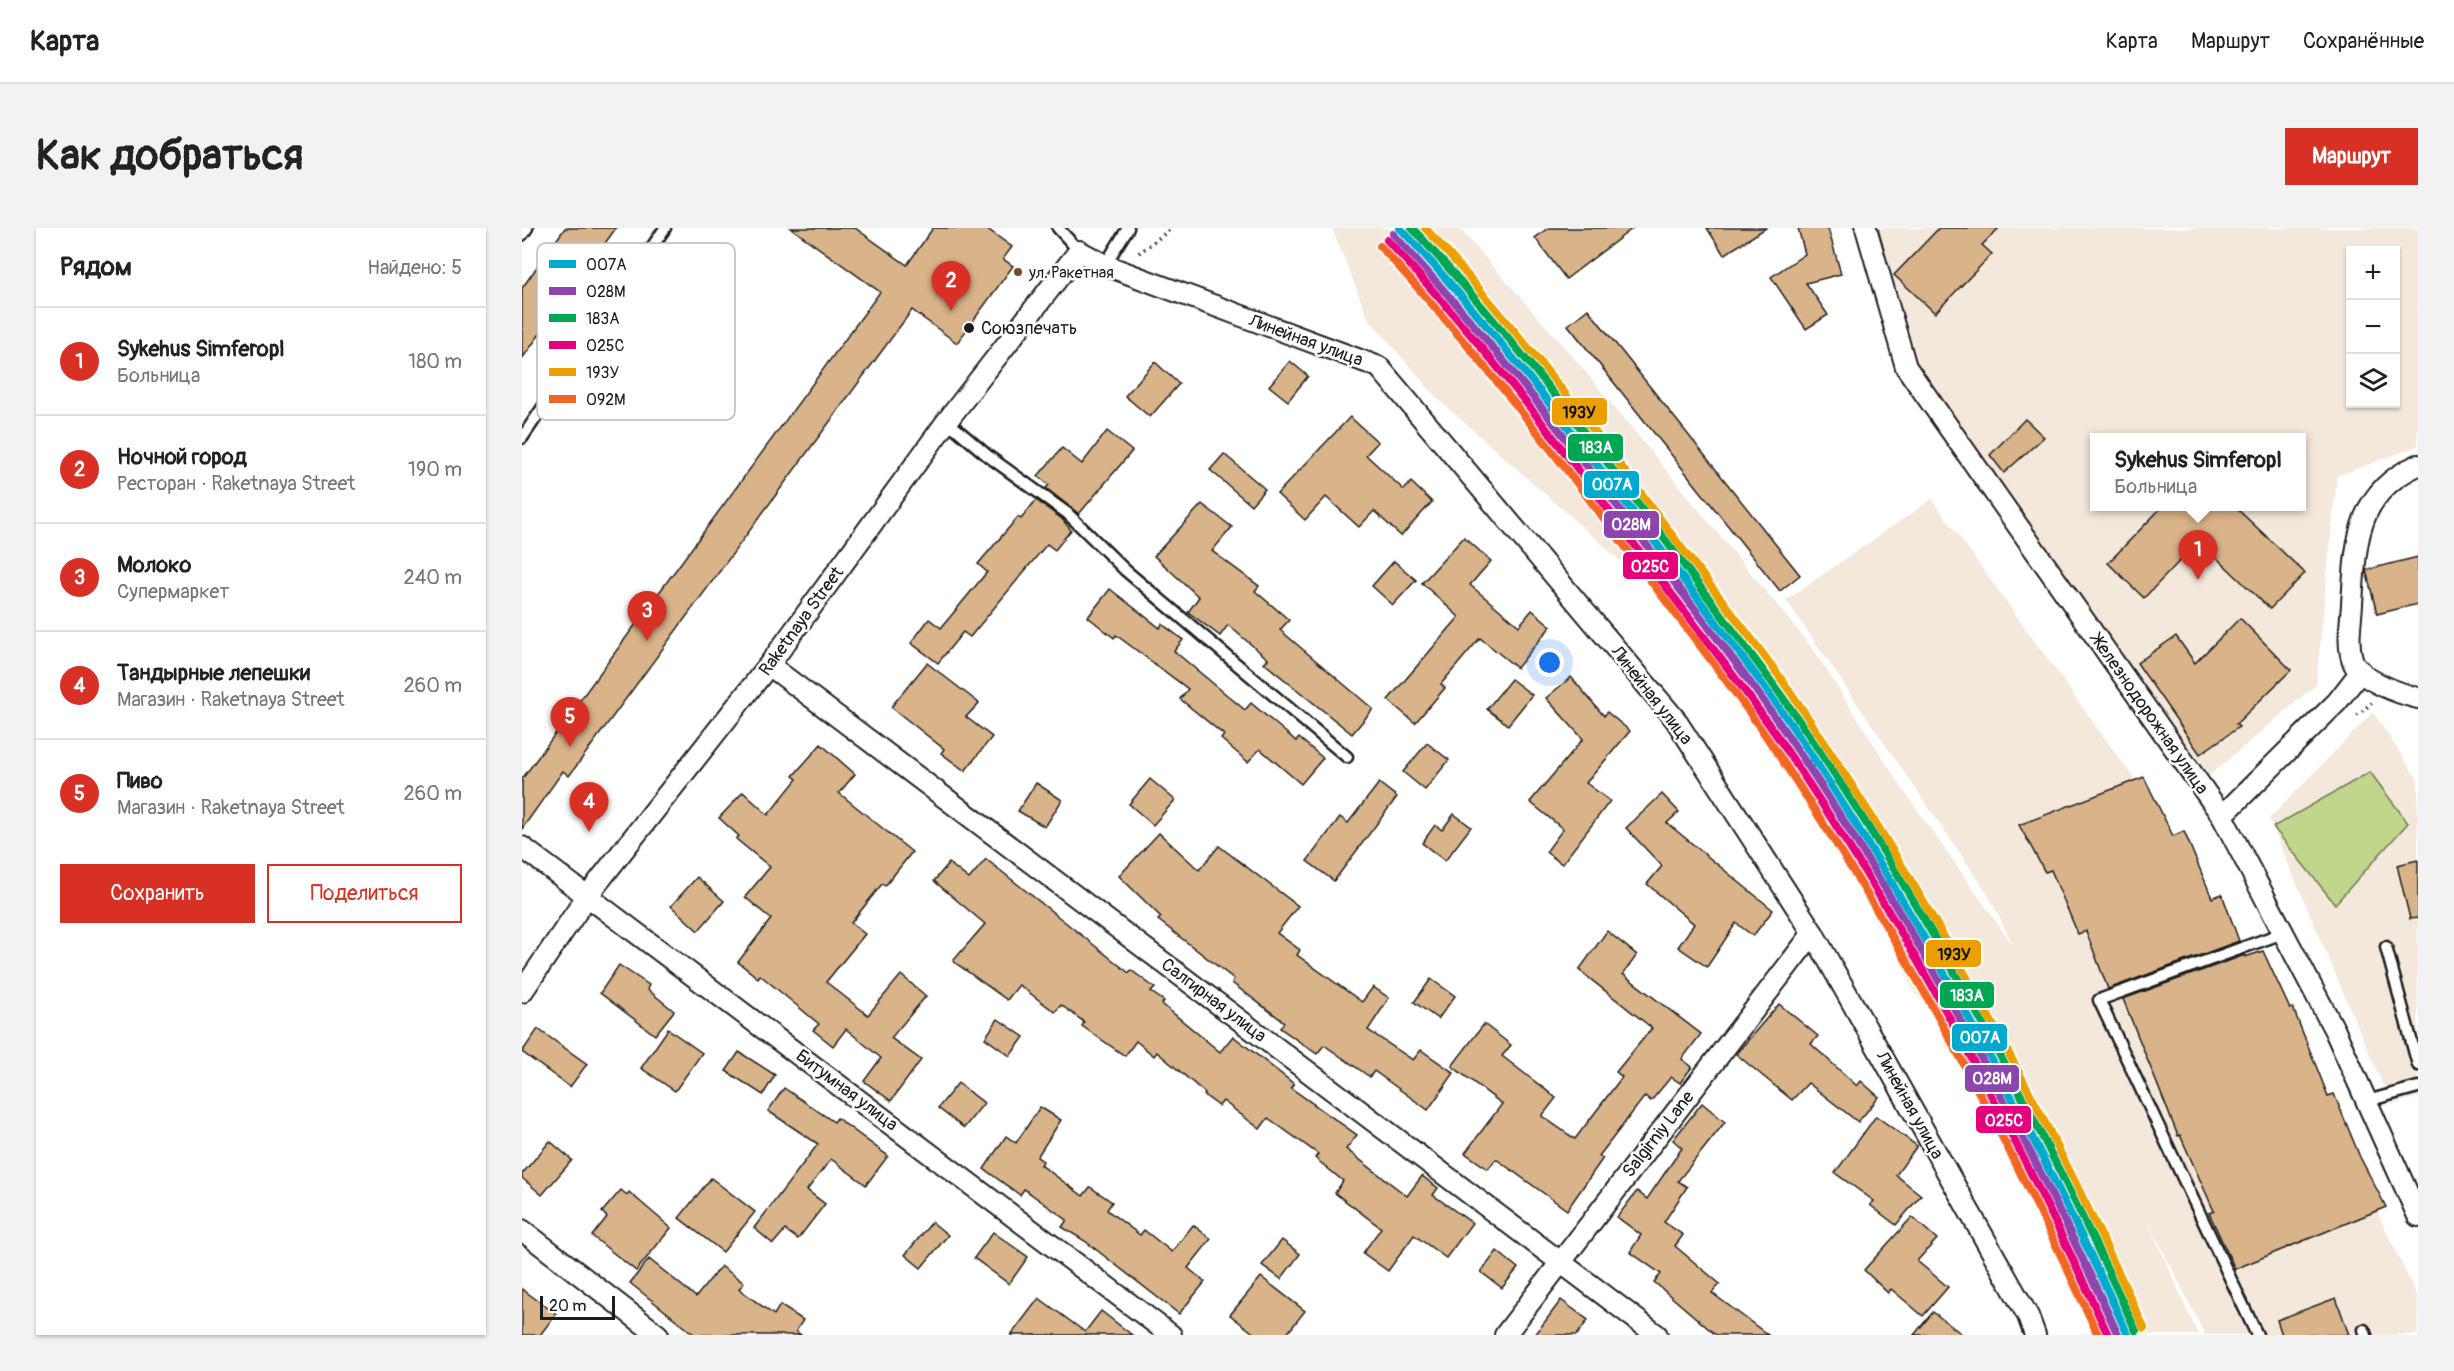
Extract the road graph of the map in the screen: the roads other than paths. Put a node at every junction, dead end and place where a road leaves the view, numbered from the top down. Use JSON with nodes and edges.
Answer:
{"nodes":[{"id":1,"x":527,"y":228,"type":"edge"},
{"id":2,"x":665,"y":228,"type":"edge"},
{"id":3,"x":1058,"y":228,"type":"edge"},
{"id":4,"x":1128,"y":228,"type":"edge"},
{"id":5,"x":1866,"y":228,"type":"edge"},
{"id":6,"x":522,"y":235,"type":"edge"},
{"id":7,"x":655,"y":243,"type":"edge"},
{"id":8,"x":1079,"y":250,"type":"junction"},
{"id":9,"x":1105,"y":266,"type":"junction"},
{"id":10,"x":537,"y":416,"type":"edge"},
{"id":11,"x":947,"y":421,"type":"junction"},
{"id":12,"x":522,"y":438,"type":"edge"},
{"id":13,"x":2418,"y":465,"type":"edge"},
{"id":14,"x":769,"y":665,"type":"junction"},
{"id":15,"x":2361,"y":671,"type":"junction"},
{"id":16,"x":2418,"y":698,"type":"edge"},
{"id":17,"x":1347,"y":757,"type":"dead end"},
{"id":18,"x":2222,"y":816,"type":"junction"},
{"id":19,"x":522,"y":847,"type":"edge"},
{"id":20,"x":588,"y":896,"type":"junction"},
{"id":21,"x":1813,"y":933,"type":"junction"},
{"id":22,"x":2283,"y":933,"type":"junction"},
{"id":23,"x":2386,"y":947,"type":"dead end"},
{"id":24,"x":522,"y":992,"type":"edge"},
{"id":25,"x":2418,"y":1065,"type":"edge"},
{"id":26,"x":2418,"y":1087,"type":"edge"},
{"id":27,"x":2367,"y":1101,"type":"junction"},
{"id":28,"x":2418,"y":1215,"type":"edge"},
{"id":29,"x":522,"y":1230,"type":"edge"},
{"id":30,"x":1560,"y":1261,"type":"junction"},
{"id":31,"x":658,"y":1335,"type":"edge"},
{"id":32,"x":1171,"y":1335,"type":"edge"},
{"id":33,"x":1505,"y":1335,"type":"edge"},
{"id":34,"x":1657,"y":1335,"type":"edge"},
{"id":35,"x":2035,"y":1335,"type":"edge"},
{"id":36,"x":2257,"y":1335,"type":"edge"}],
"edges":[{"from":1,"to":6,"type":"lane"},
{"from":2,"to":7,"type":"lane"},
{"from":3,"to":8,"type":"lane"},
{"from":4,"to":9,"type":"lane"},
{"from":5,"to":18,"type":"street","name":"Железнодорожная улица"},
{"from":8,"to":9,"type":"street","name":"Линейная улица"},
{"from":8,"to":11,"type":"street","name":"Raketnaya Street"},
{"from":9,"to":21,"type":"street","name":"Линейная улица"},
{"from":10,"to":12,"type":"lane"},
{"from":11,"to":14,"type":"street","name":"Raketnaya Street"},
{"from":11,"to":17,"type":"lane"},
{"from":13,"to":15,"type":"street"},
{"from":14,"to":20,"type":"street","name":"Raketnaya Street"},
{"from":14,"to":30,"type":"street","name":"Салгирная улица"},
{"from":15,"to":16,"type":"street"},
{"from":15,"to":18,"type":"street"},
{"from":18,"to":22,"type":"street","name":"Железнодорожная улица"},
{"from":19,"to":20,"type":"street","name":"Битумная улица"},
{"from":20,"to":24,"type":"street","name":"Raketnaya Street"},
{"from":20,"to":32,"type":"street","name":"Битумная улица"},
{"from":21,"to":30,"type":"street","name":"Salgirniy Lane"},
{"from":21,"to":35,"type":"street","name":"Линейная улица"},
{"from":22,"to":27,"type":"street","name":"Железнодорожная улица"},
{"from":22,"to":36,"type":"lane"},
{"from":23,"to":25,"type":"lane"},
{"from":26,"to":27,"type":"lane"},
{"from":27,"to":28,"type":"street","name":"Железнодорожная улица"},
{"from":29,"to":31,"type":"street"},
{"from":30,"to":33,"type":"street","name":"Salgirniy Lane"},
{"from":30,"to":34,"type":"street","name":"Салгирная улица"}]}
